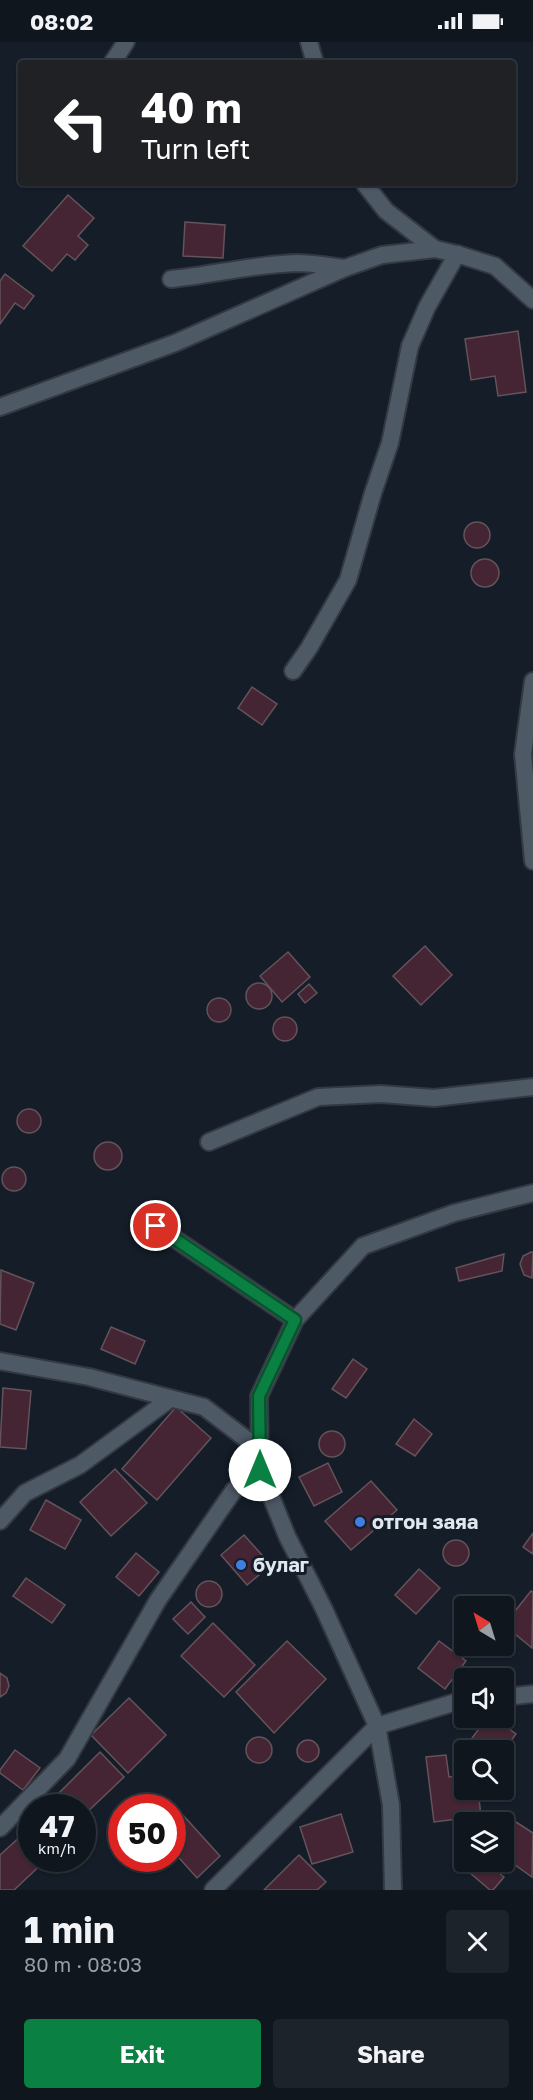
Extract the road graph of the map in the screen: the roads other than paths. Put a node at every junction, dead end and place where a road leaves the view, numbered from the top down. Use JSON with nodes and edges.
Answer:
{"nodes":[{"id":1,"x":126,"y":42,"type":"edge"},
{"id":2,"x":309,"y":42,"type":"edge"},
{"id":3,"x":114,"y":60,"type":"edge"},
{"id":4,"x":314,"y":60,"type":"edge"},
{"id":5,"x":366,"y":186,"type":"edge"},
{"id":6,"x":435,"y":249,"type":"junction"},
{"id":7,"x":457,"y":254,"type":"junction"},
{"id":8,"x":345,"y":268,"type":"junction"},
{"id":9,"x":171,"y":279,"type":"dead end"},
{"id":10,"x":533,"y":300,"type":"edge"},
{"id":11,"x":0,"y":407,"type":"edge"},
{"id":12,"x":293,"y":671,"type":"dead end"},
{"id":13,"x":533,"y":681,"type":"edge"},
{"id":14,"x":533,"y":729,"type":"edge"},
{"id":15,"x":523,"y":754,"type":"junction"},
{"id":16,"x":533,"y":861,"type":"edge"},
{"id":17,"x":533,"y":1087,"type":"edge"},
{"id":18,"x":209,"y":1142,"type":"dead end"},
{"id":19,"x":533,"y":1193,"type":"edge"},
{"id":20,"x":156,"y":1226,"type":"dead end"},
{"id":21,"x":295,"y":1320,"type":"junction"},
{"id":22,"x":0,"y":1361,"type":"edge"},
{"id":23,"x":170,"y":1399,"type":"junction"},
{"id":24,"x":260,"y":1470,"type":"junction"},
{"id":25,"x":0,"y":1521,"type":"edge"},
{"id":26,"x":533,"y":1694,"type":"edge"},
{"id":27,"x":514,"y":1696,"type":"edge"},
{"id":28,"x":454,"y":1703,"type":"edge"},
{"id":29,"x":377,"y":1726,"type":"junction"},
{"id":30,"x":0,"y":1828,"type":"edge"},
{"id":31,"x":213,"y":1890,"type":"edge"},
{"id":32,"x":393,"y":1890,"type":"edge"}],
"edges":[{"from":1,"to":3,"type":"street"},
{"from":2,"to":4,"type":"street"},
{"from":5,"to":6,"type":"street"},
{"from":6,"to":7,"type":"street"},
{"from":6,"to":8,"type":"street"},
{"from":7,"to":10,"type":"street"},
{"from":7,"to":12,"type":"street"},
{"from":8,"to":9,"type":"street"},
{"from":8,"to":11,"type":"street"},
{"from":13,"to":15,"type":"street"},
{"from":14,"to":15,"type":"street"},
{"from":15,"to":16,"type":"street"},
{"from":17,"to":18,"type":"street"},
{"from":19,"to":21,"type":"street"},
{"from":20,"to":21,"type":"street"},
{"from":21,"to":24,"type":"street"},
{"from":22,"to":23,"type":"street"},
{"from":23,"to":24,"type":"street"},
{"from":23,"to":25,"type":"street"},
{"from":24,"to":29,"type":"street"},
{"from":24,"to":30,"type":"street"},
{"from":26,"to":27,"type":"street"},
{"from":28,"to":29,"type":"street"},
{"from":29,"to":31,"type":"street"},
{"from":29,"to":32,"type":"street"}]}
